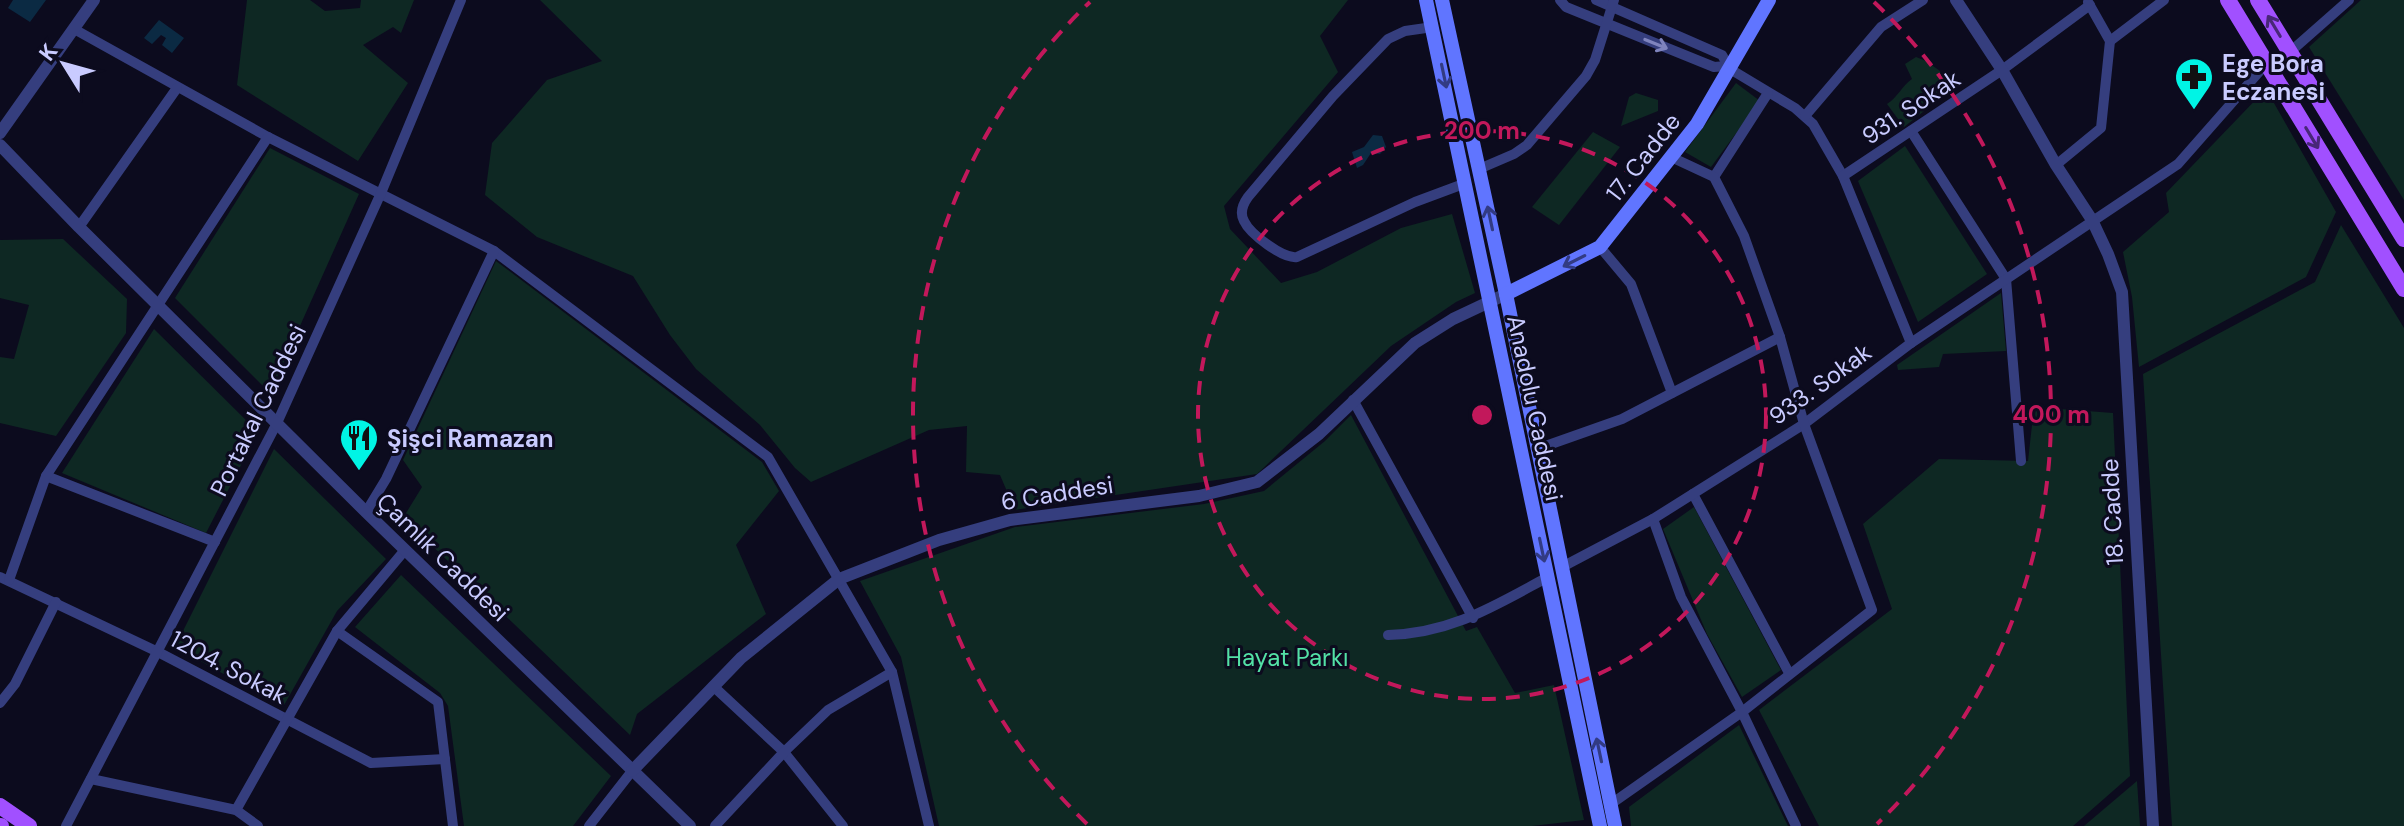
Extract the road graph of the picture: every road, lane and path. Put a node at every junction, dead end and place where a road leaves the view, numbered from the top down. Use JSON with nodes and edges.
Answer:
{"nodes":[{"id":1,"x":94,"y":0,"type":"edge"},
{"id":2,"x":461,"y":0,"type":"edge"},
{"id":3,"x":1426,"y":0,"type":"edge"},
{"id":4,"x":1442,"y":0,"type":"edge"},
{"id":5,"x":1560,"y":0,"type":"edge"},
{"id":6,"x":1596,"y":0,"type":"edge"},
{"id":7,"x":1769,"y":0,"type":"edge"},
{"id":8,"x":1923,"y":0,"type":"edge"},
{"id":9,"x":1956,"y":0,"type":"edge"},
{"id":10,"x":2164,"y":0,"type":"edge"},
{"id":11,"x":2228,"y":0,"type":"edge"},
{"id":12,"x":2258,"y":0,"type":"edge"},
{"id":13,"x":2349,"y":0,"type":"edge"},
{"id":14,"x":2088,"y":3,"type":"edge"},
{"id":15,"x":1614,"y":4,"type":"edge"},
{"id":16,"x":1608,"y":25,"type":"junction"},
{"id":17,"x":1433,"y":27,"type":"junction"},
{"id":18,"x":74,"y":29,"type":"junction"},
{"id":19,"x":2110,"y":41,"type":"junction"},
{"id":20,"x":2290,"y":52,"type":"junction"},
{"id":21,"x":2266,"y":64,"type":"junction"},
{"id":22,"x":1728,"y":68,"type":"junction"},
{"id":23,"x":2002,"y":70,"type":"junction"},
{"id":24,"x":177,"y":88,"type":"junction"},
{"id":25,"x":1768,"y":93,"type":"junction"},
{"id":26,"x":1805,"y":116,"type":"junction"},
{"id":27,"x":1911,"y":131,"type":"junction"},
{"id":28,"x":0,"y":133,"type":"edge"},
{"id":29,"x":268,"y":137,"type":"junction"},
{"id":30,"x":0,"y":145,"type":"edge"},
{"id":31,"x":1671,"y":157,"type":"junction"},
{"id":32,"x":2056,"y":165,"type":"junction"},
{"id":33,"x":1479,"y":169,"type":"junction"},
{"id":34,"x":1843,"y":176,"type":"junction"},
{"id":35,"x":1714,"y":177,"type":"junction"},
{"id":36,"x":1466,"y":183,"type":"junction"},
{"id":37,"x":381,"y":193,"type":"junction"},
{"id":38,"x":2092,"y":220,"type":"junction"},
{"id":39,"x":79,"y":227,"type":"junction"},
{"id":40,"x":2404,"y":239,"type":"edge"},
{"id":41,"x":1600,"y":247,"type":"junction"},
{"id":42,"x":494,"y":251,"type":"junction"},
{"id":43,"x":2006,"y":279,"type":"junction"},
{"id":44,"x":2404,"y":289,"type":"edge"},
{"id":45,"x":1506,"y":294,"type":"junction"},
{"id":46,"x":1491,"y":302,"type":"junction"},
{"id":47,"x":158,"y":307,"type":"junction"},
{"id":48,"x":1780,"y":337,"type":"junction"},
{"id":49,"x":1911,"y":343,"type":"junction"},
{"id":50,"x":1672,"y":393,"type":"junction"},
{"id":51,"x":1353,"y":400,"type":"junction"},
{"id":52,"x":277,"y":423,"type":"junction"},
{"id":53,"x":1804,"y":424,"type":"junction"},
{"id":54,"x":1537,"y":449,"type":"junction"},
{"id":55,"x":2021,"y":461,"type":"dead end"},
{"id":56,"x":46,"y":476,"type":"junction"},
{"id":57,"x":1693,"y":494,"type":"junction"},
{"id":58,"x":366,"y":512,"type":"junction"},
{"id":59,"x":1653,"y":519,"type":"junction"},
{"id":60,"x":215,"y":542,"type":"junction"},
{"id":61,"x":405,"y":550,"type":"junction"},
{"id":62,"x":1562,"y":567,"type":"junction"},
{"id":63,"x":1548,"y":577,"type":"junction"},
{"id":64,"x":4,"y":578,"type":"edge"},
{"id":65,"x":839,"y":579,"type":"junction"},
{"id":66,"x":56,"y":602,"type":"junction"},
{"id":67,"x":1473,"y":618,"type":"junction"},
{"id":68,"x":337,"y":631,"type":"junction"},
{"id":69,"x":1388,"y":635,"type":"dead end"},
{"id":70,"x":158,"y":652,"type":"junction"},
{"id":71,"x":892,"y":672,"type":"junction"},
{"id":72,"x":1789,"y":673,"type":"junction"},
{"id":73,"x":713,"y":686,"type":"junction"},
{"id":74,"x":0,"y":703,"type":"edge"},
{"id":75,"x":1742,"y":712,"type":"junction"},
{"id":76,"x":286,"y":719,"type":"junction"},
{"id":77,"x":784,"y":752,"type":"junction"},
{"id":78,"x":445,"y":759,"type":"junction"},
{"id":79,"x":632,"y":771,"type":"junction"},
{"id":80,"x":91,"y":779,"type":"junction"},
{"id":81,"x":1611,"y":804,"type":"junction"},
{"id":82,"x":0,"y":806,"type":"edge"},
{"id":83,"x":236,"y":810,"type":"junction"},
{"id":84,"x":29,"y":826,"type":"edge"},
{"id":85,"x":66,"y":826,"type":"edge"},
{"id":86,"x":258,"y":826,"type":"edge"},
{"id":87,"x":453,"y":826,"type":"edge"},
{"id":88,"x":589,"y":826,"type":"edge"},
{"id":89,"x":690,"y":826,"type":"edge"},
{"id":90,"x":715,"y":826,"type":"edge"},
{"id":91,"x":843,"y":826,"type":"edge"},
{"id":92,"x":929,"y":826,"type":"edge"},
{"id":93,"x":1599,"y":826,"type":"edge"},
{"id":94,"x":1615,"y":826,"type":"edge"},
{"id":95,"x":1796,"y":826,"type":"edge"},
{"id":96,"x":2153,"y":826,"type":"edge"}],
"edges":[{"from":1,"to":18,"type":"street"},
{"from":2,"to":37,"type":"street","name":"Portakal Caddesi"},
{"from":3,"to":17,"type":"main road","name":"Anadolu Caddesi"},
{"from":4,"to":33,"type":"main road","name":"Anadolu Caddesi"},
{"from":5,"to":16,"type":"street"},
{"from":6,"to":15,"type":"street"},
{"from":7,"to":22,"type":"main road","name":"17. Cadde"},
{"from":8,"to":26,"type":"street"},
{"from":9,"to":23,"type":"street","name":"18. Cadde"},
{"from":10,"to":19,"type":"street"},
{"from":11,"to":21,"type":"main road"},
{"from":20,"to":12,"type":"main road","one_way":true},
{"from":13,"to":20,"type":"street"},
{"from":14,"to":19,"type":"street"},
{"from":14,"to":23,"type":"street","name":"931. Sokak"},
{"from":15,"to":16,"type":"street"},
{"from":15,"to":22,"type":"street"},
{"from":16,"to":22,"type":"street","one_way":true},
{"from":16,"to":33,"type":"street"},
{"from":17,"to":36,"type":"main road","name":"Anadolu Caddesi","one_way":true},
{"from":17,"to":36,"type":"street"},
{"from":18,"to":24,"type":"street"},
{"from":18,"to":28,"type":"street"},
{"from":19,"to":32,"type":"street"},
{"from":20,"to":40,"type":"main road"},
{"from":21,"to":38,"type":"street","name":"933. Sokak"},
{"from":21,"to":44,"type":"main road","one_way":true},
{"from":22,"to":25,"type":"street"},
{"from":22,"to":31,"type":"main road","name":"17. Cadde"},
{"from":23,"to":27,"type":"street","name":"931. Sokak"},
{"from":23,"to":32,"type":"street","name":"18. Cadde"},
{"from":24,"to":29,"type":"street"},
{"from":24,"to":39,"type":"street"},
{"from":25,"to":26,"type":"street"},
{"from":25,"to":35,"type":"street"},
{"from":26,"to":34,"type":"street"},
{"from":27,"to":34,"type":"street","name":"931. Sokak"},
{"from":27,"to":43,"type":"street"},
{"from":29,"to":37,"type":"street"},
{"from":29,"to":47,"type":"street"},
{"from":30,"to":39,"type":"street","name":"Çamlık Caddesi"},
{"from":31,"to":35,"type":"street"},
{"from":31,"to":41,"type":"main road","name":"17. Cadde"},
{"from":32,"to":38,"type":"street","name":"18. Cadde"},
{"from":45,"to":33,"type":"main road","name":"Anadolu Caddesi","one_way":true},
{"from":34,"to":49,"type":"street"},
{"from":35,"to":48,"type":"street"},
{"from":36,"to":46,"type":"main road","name":"Anadolu Caddesi"},
{"from":37,"to":42,"type":"street"},
{"from":37,"to":52,"type":"street","name":"Portakal Caddesi"},
{"from":38,"to":43,"type":"street","name":"933. Sokak"},
{"from":38,"to":96,"type":"street","name":"18. Cadde"},
{"from":39,"to":47,"type":"street","name":"Çamlık Caddesi"},
{"from":41,"to":45,"type":"main road","name":"17. Cadde","one_way":true},
{"from":41,"to":50,"type":"street"},
{"from":42,"to":58,"type":"street"},
{"from":42,"to":65,"type":"street"},
{"from":43,"to":49,"type":"street","name":"933. Sokak"},
{"from":43,"to":55,"type":"street"},
{"from":45,"to":46,"type":"street","name":"6 Caddesi"},
{"from":45,"to":54,"type":"main road","name":"Anadolu Caddesi"},
{"from":46,"to":51,"type":"street","name":"6 Caddesi"},
{"from":46,"to":63,"type":"main road","name":"Anadolu Caddesi","one_way":true},
{"from":47,"to":52,"type":"street","name":"Çamlık Caddesi"},
{"from":47,"to":56,"type":"street"},
{"from":48,"to":50,"type":"street"},
{"from":48,"to":53,"type":"street"},
{"from":49,"to":53,"type":"street","name":"933. Sokak"},
{"from":50,"to":54,"type":"street"},
{"from":51,"to":65,"type":"street","name":"6 Caddesi"},
{"from":51,"to":67,"type":"street"},
{"from":52,"to":58,"type":"street","name":"Çamlık Caddesi"},
{"from":52,"to":60,"type":"street","name":"Portakal Caddesi"},
{"from":53,"to":57,"type":"street","name":"933. Sokak"},
{"from":53,"to":72,"type":"street"},
{"from":54,"to":62,"type":"main road","name":"Anadolu Caddesi"},
{"from":56,"to":60,"type":"street"},
{"from":56,"to":64,"type":"street"},
{"from":57,"to":59,"type":"street","name":"933. Sokak"},
{"from":57,"to":72,"type":"street"},
{"from":58,"to":61,"type":"street","name":"Çamlık Caddesi"},
{"from":59,"to":62,"type":"street","name":"933. Sokak"},
{"from":59,"to":75,"type":"street"},
{"from":60,"to":70,"type":"street","name":"Portakal Caddesi"},
{"from":61,"to":68,"type":"street"},
{"from":61,"to":79,"type":"street","name":"Çamlık Caddesi"},
{"from":81,"to":62,"type":"main road","name":"Anadolu Caddesi","one_way":true},
{"from":63,"to":67,"type":"street"},
{"from":63,"to":93,"type":"main road","name":"Anadolu Caddesi"},
{"from":64,"to":66,"type":"street","name":"1204. Sokak"},
{"from":65,"to":71,"type":"street"},
{"from":65,"to":73,"type":"street","name":"6 Caddesi"},
{"from":66,"to":70,"type":"street","name":"1204. Sokak"},
{"from":66,"to":74,"type":"street"},
{"from":67,"to":69,"type":"street"},
{"from":68,"to":76,"type":"street"},
{"from":68,"to":78,"type":"street"},
{"from":70,"to":76,"type":"street","name":"1204. Sokak"},
{"from":70,"to":80,"type":"street","name":"Portakal Caddesi"},
{"from":71,"to":77,"type":"street"},
{"from":71,"to":92,"type":"street"},
{"from":72,"to":75,"type":"street"},
{"from":73,"to":77,"type":"street"},
{"from":73,"to":79,"type":"street","name":"6 Caddesi"},
{"from":75,"to":81,"type":"street"},
{"from":75,"to":95,"type":"street"},
{"from":76,"to":78,"type":"street","name":"1204. Sokak"},
{"from":76,"to":83,"type":"street"},
{"from":77,"to":90,"type":"street"},
{"from":77,"to":91,"type":"street"},
{"from":78,"to":87,"type":"street"},
{"from":79,"to":88,"type":"street"},
{"from":79,"to":89,"type":"street","name":"Çamlık Caddesi"},
{"from":80,"to":83,"type":"street"},
{"from":80,"to":85,"type":"street","name":"Portakal Caddesi"},
{"from":81,"to":94,"type":"main road","name":"Anadolu Caddesi"},
{"from":82,"to":84,"type":"main road"},
{"from":83,"to":86,"type":"street"}]}
